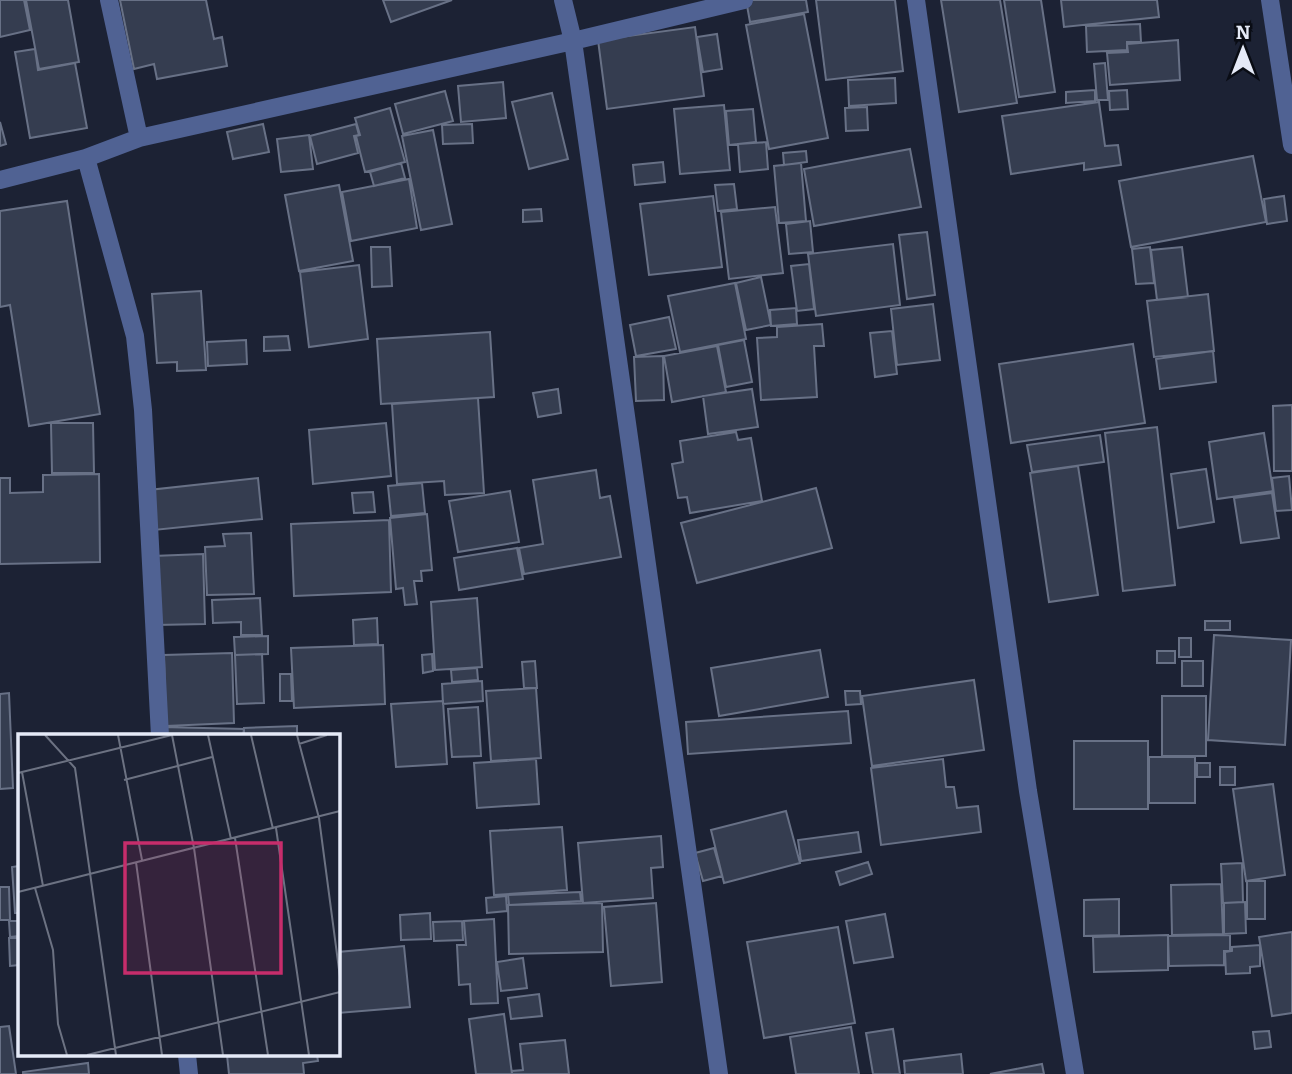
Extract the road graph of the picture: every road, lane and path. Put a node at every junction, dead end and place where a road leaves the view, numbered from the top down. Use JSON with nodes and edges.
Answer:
{"nodes":[{"id":1,"x":108,"y":0,"type":"edge"},
{"id":2,"x":562,"y":0,"type":"edge"},
{"id":3,"x":744,"y":0,"type":"edge"},
{"id":4,"x":916,"y":0,"type":"edge"},
{"id":5,"x":1270,"y":0,"type":"edge"},
{"id":6,"x":573,"y":41,"type":"junction"},
{"id":7,"x":139,"y":138,"type":"junction"},
{"id":8,"x":1292,"y":145,"type":"edge"},
{"id":9,"x":86,"y":158,"type":"junction"},
{"id":10,"x":0,"y":180,"type":"edge"},
{"id":11,"x":160,"y":734,"type":"edge"},
{"id":12,"x":187,"y":1056,"type":"edge"},
{"id":13,"x":189,"y":1074,"type":"edge"},
{"id":14,"x":719,"y":1074,"type":"edge"},
{"id":15,"x":1075,"y":1074,"type":"edge"}],
"edges":[{"from":1,"to":7,"type":"street"},
{"from":2,"to":6,"type":"street"},
{"from":3,"to":6,"type":"street"},
{"from":4,"to":15,"type":"street"},
{"from":5,"to":8,"type":"street"},
{"from":6,"to":7,"type":"street"},
{"from":6,"to":14,"type":"street"},
{"from":7,"to":9,"type":"street"},
{"from":9,"to":10,"type":"street"},
{"from":9,"to":11,"type":"street"},
{"from":12,"to":13,"type":"street"}]}
